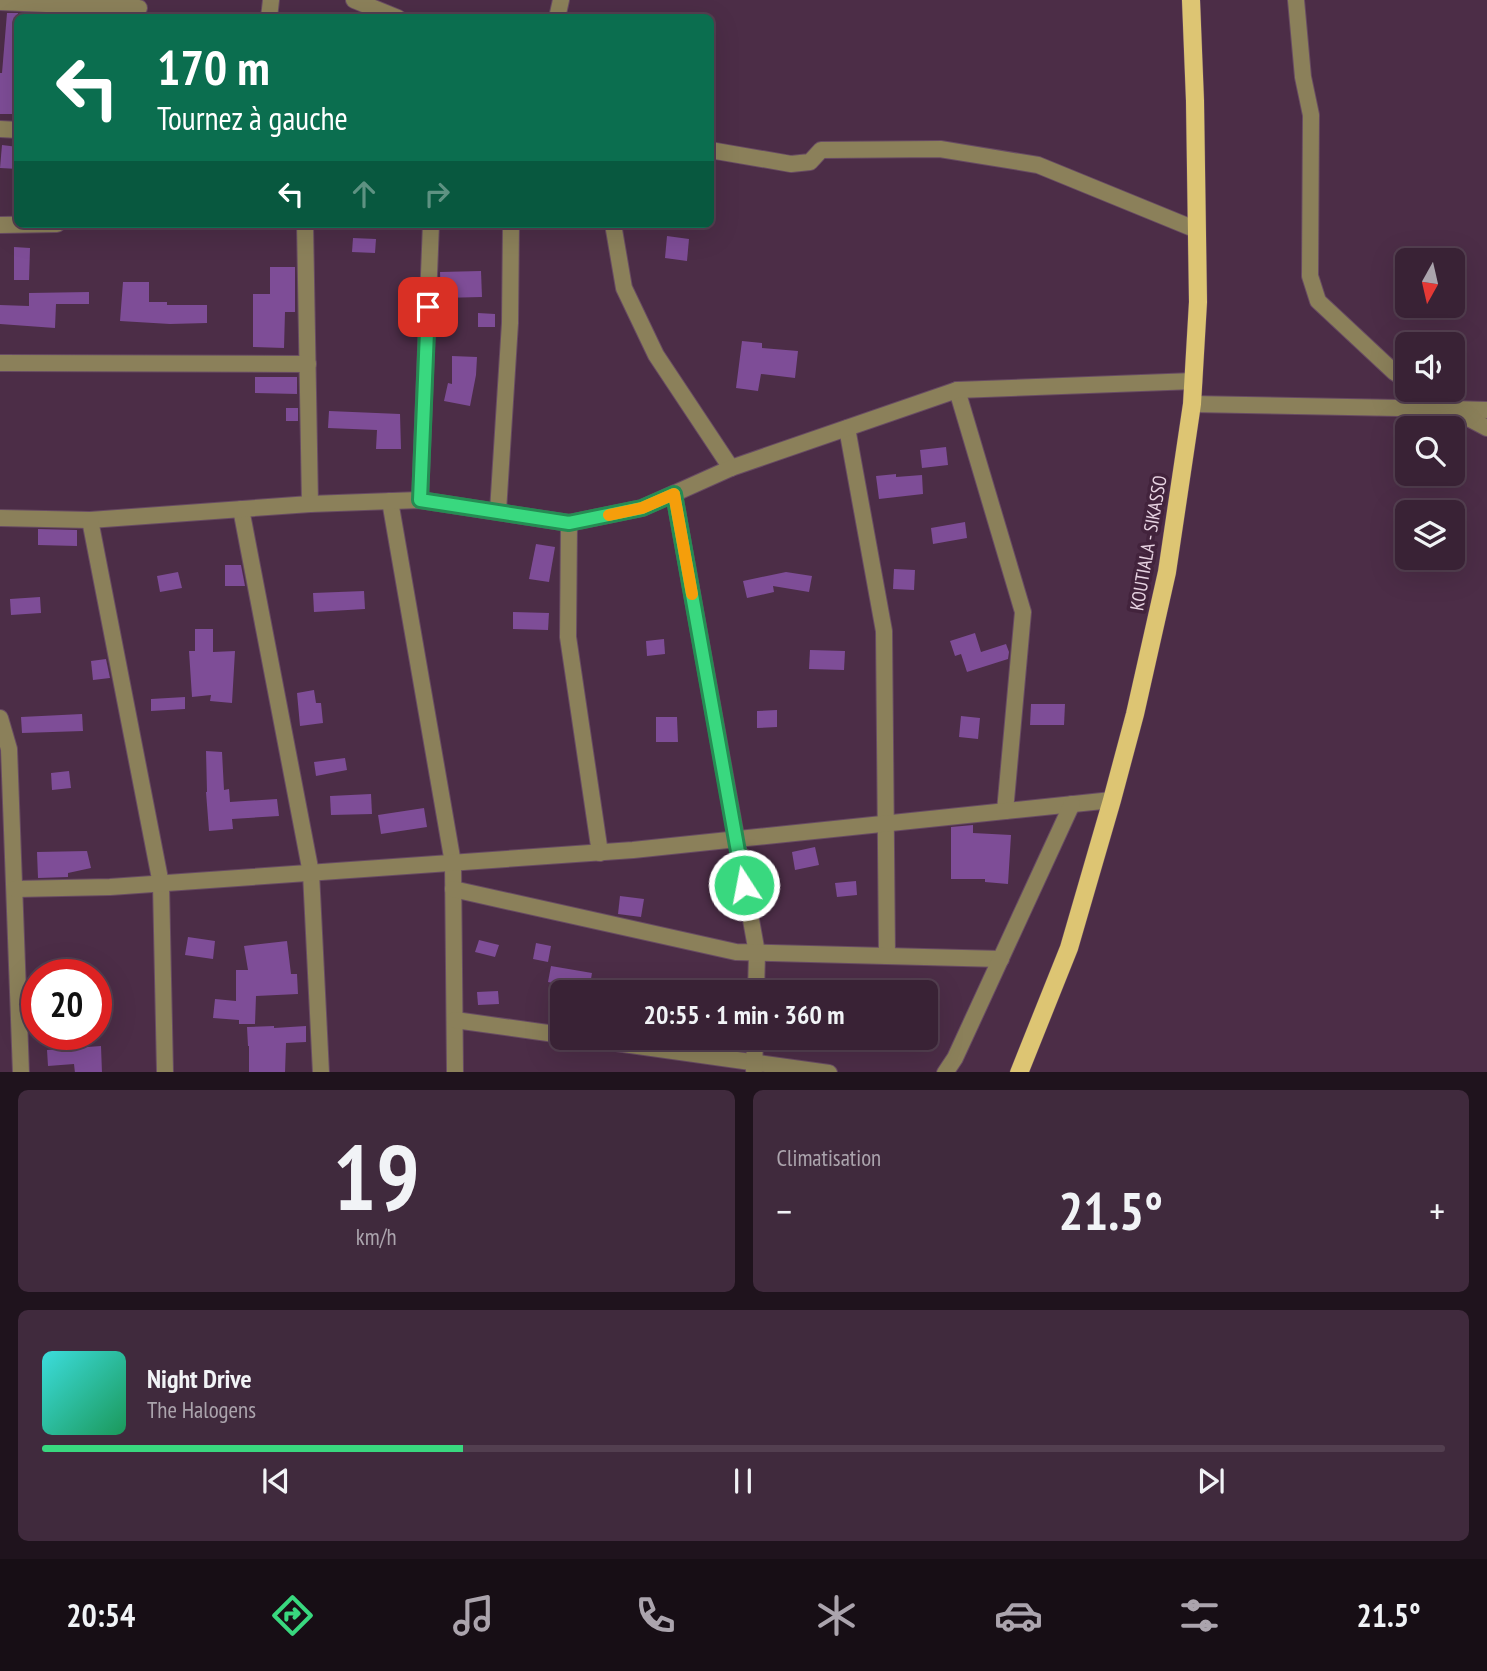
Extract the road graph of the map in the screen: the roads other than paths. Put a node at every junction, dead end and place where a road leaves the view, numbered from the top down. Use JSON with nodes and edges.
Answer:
{"nodes":[{"id":1,"x":354,"y":0,"type":"edge"},
{"id":2,"x":1191,"y":0,"type":"edge"},
{"id":3,"x":1296,"y":0,"type":"edge"},
{"id":4,"x":0,"y":2,"type":"edge"},
{"id":5,"x":139,"y":8,"type":"edge"},
{"id":6,"x":388,"y":14,"type":"edge"},
{"id":7,"x":714,"y":151,"type":"edge"},
{"id":8,"x":305,"y":228,"type":"edge"},
{"id":9,"x":432,"y":228,"type":"edge"},
{"id":10,"x":511,"y":228,"type":"edge"},
{"id":11,"x":614,"y":228,"type":"edge"},
{"id":12,"x":1197,"y":230,"type":"junction"},
{"id":13,"x":0,"y":363,"type":"edge"},
{"id":14,"x":309,"y":364,"type":"junction"},
{"id":15,"x":1395,"y":373,"type":"edge"},
{"id":16,"x":1194,"y":381,"type":"junction"},
{"id":17,"x":957,"y":390,"type":"junction"},
{"id":18,"x":1440,"y":402,"type":"edge"},
{"id":19,"x":1192,"y":404,"type":"junction"},
{"id":20,"x":1451,"y":409,"type":"junction"},
{"id":21,"x":1487,"y":410,"type":"edge"},
{"id":22,"x":847,"y":428,"type":"junction"},
{"id":23,"x":1487,"y":428,"type":"edge"},
{"id":24,"x":731,"y":468,"type":"junction"},
{"id":25,"x":674,"y":494,"type":"junction"},
{"id":26,"x":420,"y":500,"type":"junction"},
{"id":27,"x":390,"y":501,"type":"junction"},
{"id":28,"x":310,"y":504,"type":"junction"},
{"id":29,"x":241,"y":509,"type":"junction"},
{"id":30,"x":498,"y":511,"type":"junction"},
{"id":31,"x":0,"y":518,"type":"edge"},
{"id":32,"x":90,"y":520,"type":"junction"},
{"id":33,"x":569,"y":523,"type":"junction"},
{"id":34,"x":0,"y":718,"type":"edge"},
{"id":35,"x":1112,"y":800,"type":"junction"},
{"id":36,"x":1072,"y":804,"type":"junction"},
{"id":37,"x":1005,"y":811,"type":"junction"},
{"id":38,"x":886,"y":824,"type":"junction"},
{"id":39,"x":735,"y":840,"type":"junction"},
{"id":40,"x":600,"y":853,"type":"junction"},
{"id":41,"x":453,"y":863,"type":"junction"},
{"id":42,"x":311,"y":873,"type":"junction"},
{"id":43,"x":161,"y":884,"type":"junction"},
{"id":44,"x":15,"y":889,"type":"junction"},
{"id":45,"x":453,"y":889,"type":"junction"},
{"id":46,"x":757,"y":953,"type":"junction"},
{"id":47,"x":887,"y":956,"type":"junction"},
{"id":48,"x":1001,"y":960,"type":"junction"},
{"id":49,"x":756,"y":980,"type":"edge"},
{"id":50,"x":455,"y":1020,"type":"junction"},
{"id":51,"x":550,"y":1033,"type":"edge"},
{"id":52,"x":653,"y":1050,"type":"edge"},
{"id":53,"x":754,"y":1067,"type":"edge"},
{"id":54,"x":21,"y":1072,"type":"edge"},
{"id":55,"x":165,"y":1072,"type":"edge"},
{"id":56,"x":321,"y":1072,"type":"edge"},
{"id":57,"x":455,"y":1072,"type":"edge"},
{"id":58,"x":816,"y":1072,"type":"edge"},
{"id":59,"x":946,"y":1072,"type":"edge"},
{"id":60,"x":1019,"y":1072,"type":"edge"}],
"edges":[{"from":1,"to":6,"type":"street"},
{"from":2,"to":12,"type":"main road","name":"KOUTIALA - SIKASSO"},
{"from":3,"to":15,"type":"street"},
{"from":4,"to":5,"type":"street"},
{"from":7,"to":12,"type":"street"},
{"from":8,"to":14,"type":"street"},
{"from":9,"to":26,"type":"street"},
{"from":10,"to":30,"type":"street"},
{"from":11,"to":24,"type":"street"},
{"from":12,"to":16,"type":"main road","name":"KOUTIALA - SIKASSO"},
{"from":13,"to":14,"type":"street"},
{"from":14,"to":28,"type":"street"},
{"from":16,"to":17,"type":"street"},
{"from":16,"to":19,"type":"main road","name":"KOUTIALA - SIKASSO"},
{"from":17,"to":22,"type":"street"},
{"from":17,"to":37,"type":"street"},
{"from":18,"to":20,"type":"street"},
{"from":19,"to":20,"type":"street"},
{"from":19,"to":35,"type":"main road","name":"KOUTIALA - SIKASSO"},
{"from":20,"to":21,"type":"street"},
{"from":20,"to":23,"type":"street"},
{"from":22,"to":24,"type":"street"},
{"from":22,"to":38,"type":"street"},
{"from":24,"to":25,"type":"street"},
{"from":25,"to":33,"type":"street"},
{"from":25,"to":39,"type":"street"},
{"from":26,"to":27,"type":"street"},
{"from":26,"to":30,"type":"street"},
{"from":27,"to":28,"type":"street"},
{"from":27,"to":41,"type":"street"},
{"from":28,"to":29,"type":"street"},
{"from":29,"to":32,"type":"street"},
{"from":29,"to":42,"type":"street"},
{"from":30,"to":33,"type":"street"},
{"from":31,"to":32,"type":"street"},
{"from":32,"to":43,"type":"street"},
{"from":33,"to":40,"type":"street"},
{"from":34,"to":44,"type":"street"},
{"from":35,"to":36,"type":"street"},
{"from":35,"to":60,"type":"main road","name":"KOUTIALA - SIKASSO"},
{"from":36,"to":37,"type":"street"},
{"from":36,"to":48,"type":"street"},
{"from":37,"to":38,"type":"street"},
{"from":38,"to":39,"type":"street"},
{"from":38,"to":47,"type":"street"},
{"from":39,"to":40,"type":"street"},
{"from":39,"to":46,"type":"street"},
{"from":40,"to":41,"type":"street"},
{"from":41,"to":42,"type":"street"},
{"from":41,"to":45,"type":"street"},
{"from":42,"to":43,"type":"street"},
{"from":42,"to":56,"type":"street"},
{"from":43,"to":44,"type":"street"},
{"from":43,"to":55,"type":"street"},
{"from":44,"to":54,"type":"street"},
{"from":45,"to":46,"type":"street"},
{"from":45,"to":50,"type":"street"},
{"from":46,"to":47,"type":"street"},
{"from":46,"to":49,"type":"street"},
{"from":47,"to":48,"type":"street"},
{"from":48,"to":59,"type":"street"},
{"from":50,"to":51,"type":"street"},
{"from":50,"to":57,"type":"street"},
{"from":52,"to":53,"type":"street"},
{"from":53,"to":58,"type":"street"}]}
